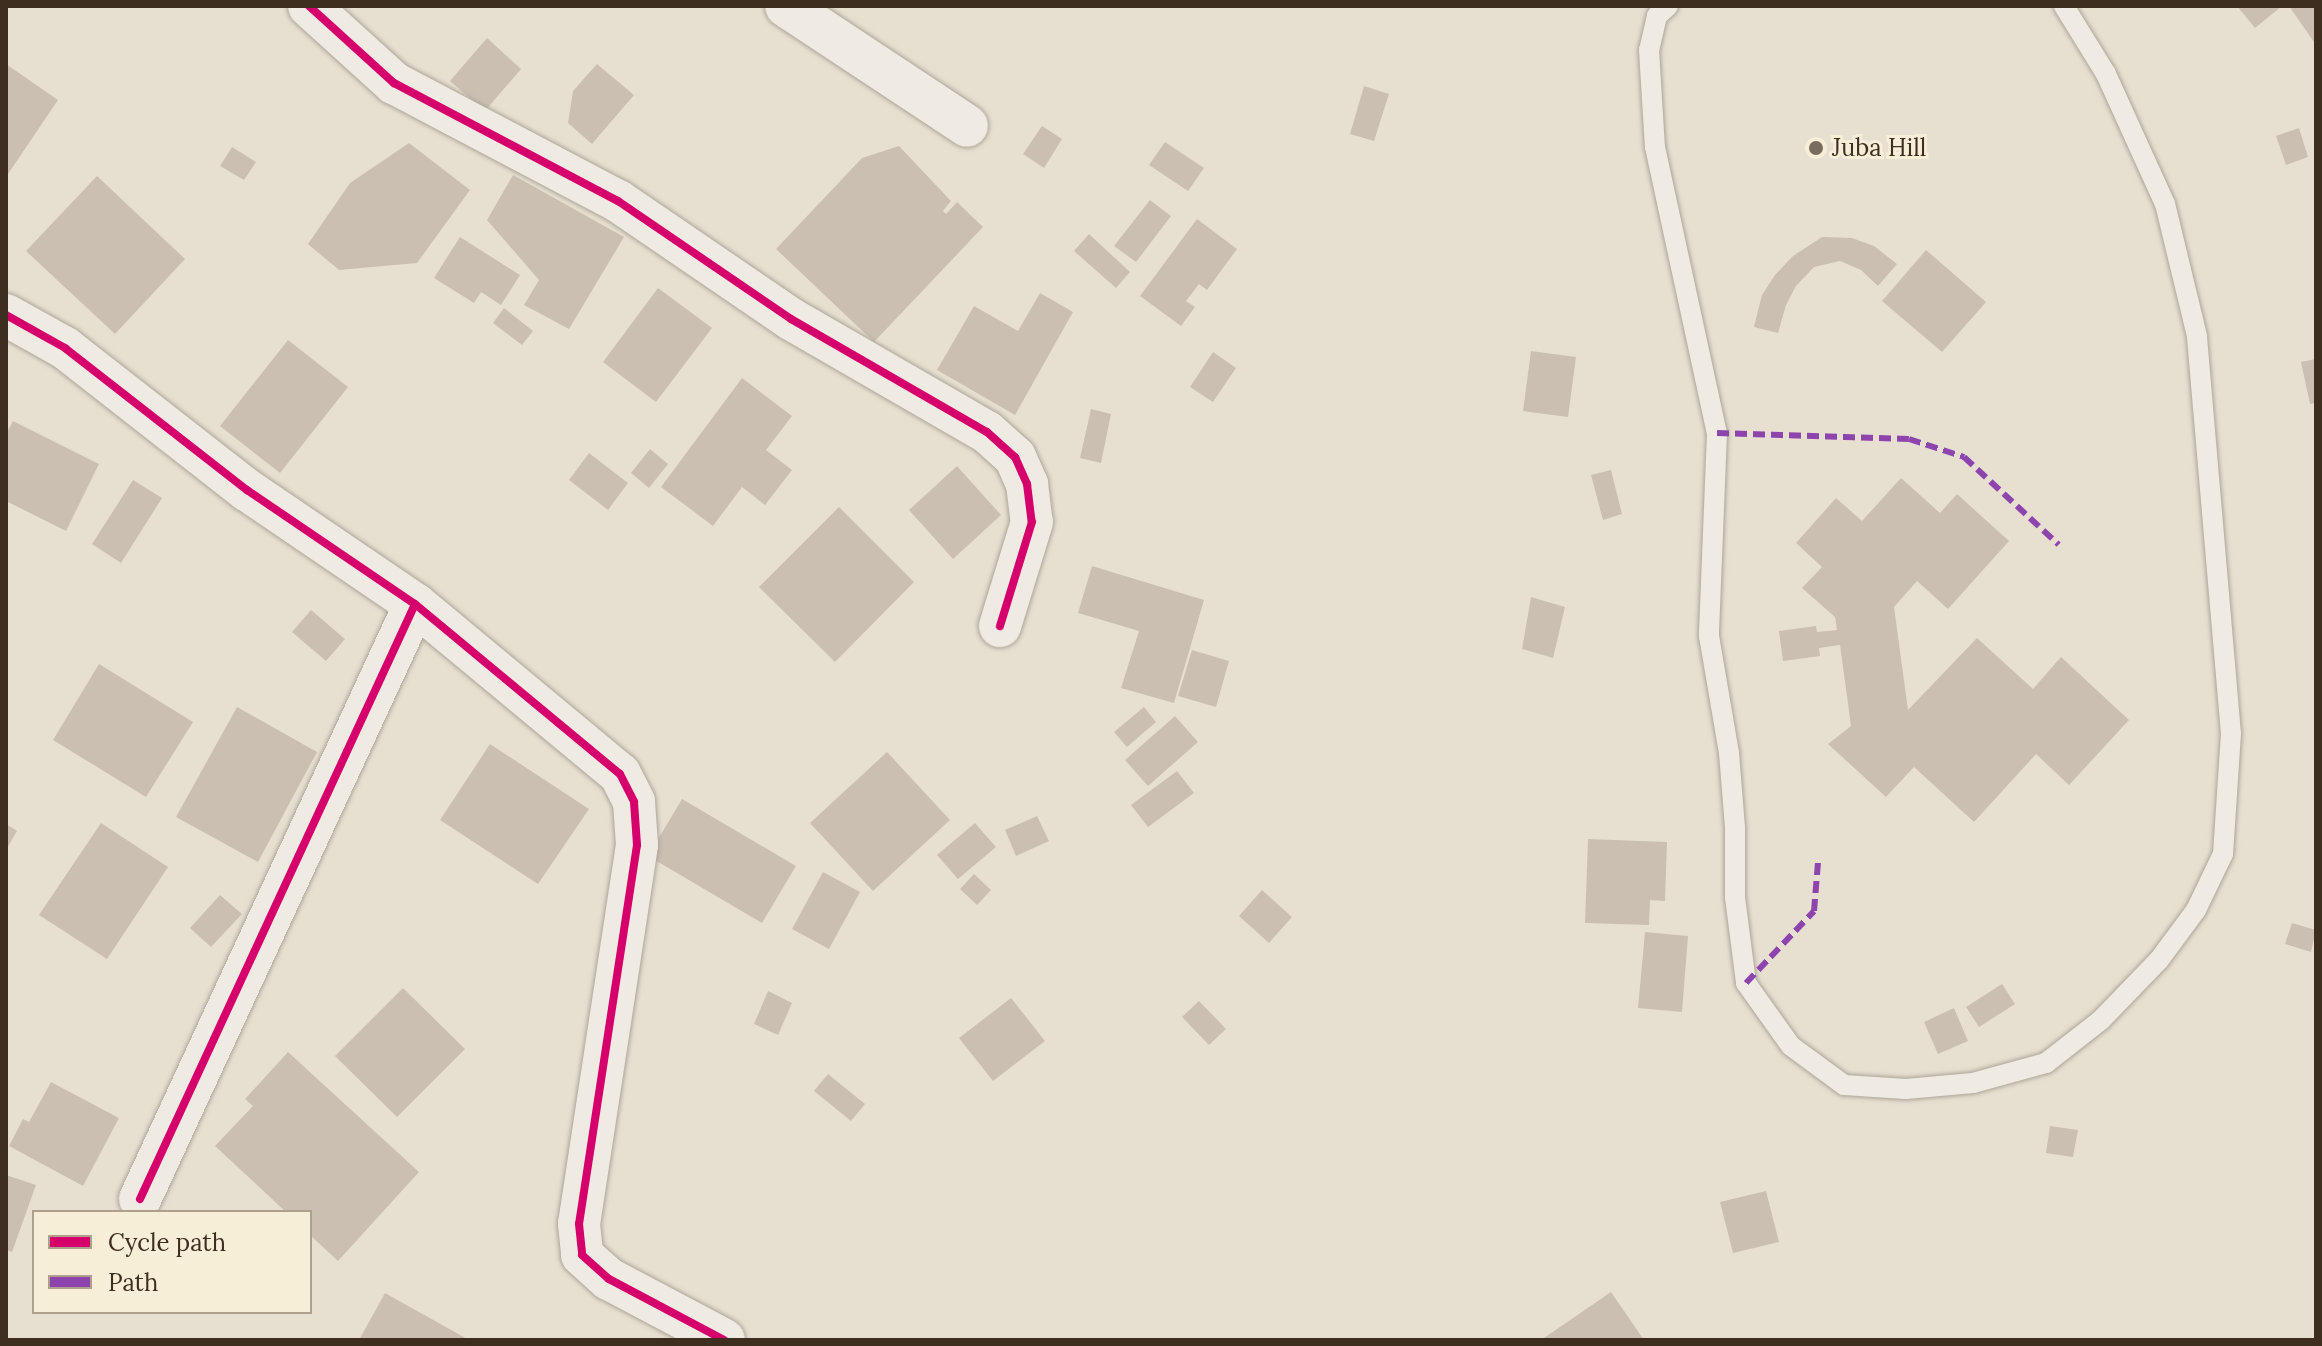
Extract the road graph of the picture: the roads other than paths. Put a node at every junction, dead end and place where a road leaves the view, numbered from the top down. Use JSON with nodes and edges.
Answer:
{"nodes":[{"id":1,"x":309,"y":6,"type":"edge"},
{"id":2,"x":786,"y":6,"type":"edge"},
{"id":3,"x":1668,"y":6,"type":"edge"},
{"id":4,"x":2064,"y":6,"type":"edge"},
{"id":5,"x":967,"y":126,"type":"dead end"},
{"id":6,"x":6,"y":315,"type":"edge"},
{"id":7,"x":415,"y":604,"type":"junction"},
{"id":8,"x":1000,"y":626,"type":"dead end"},
{"id":9,"x":140,"y":1199,"type":"dead end"},
{"id":10,"x":724,"y":1340,"type":"edge"}],
"edges":[{"from":1,"to":8,"type":"street"},
{"from":2,"to":5,"type":"street"},
{"from":3,"to":4,"type":"lane"},
{"from":6,"to":7,"type":"street"},
{"from":7,"to":9,"type":"street"},
{"from":7,"to":10,"type":"street"}]}
